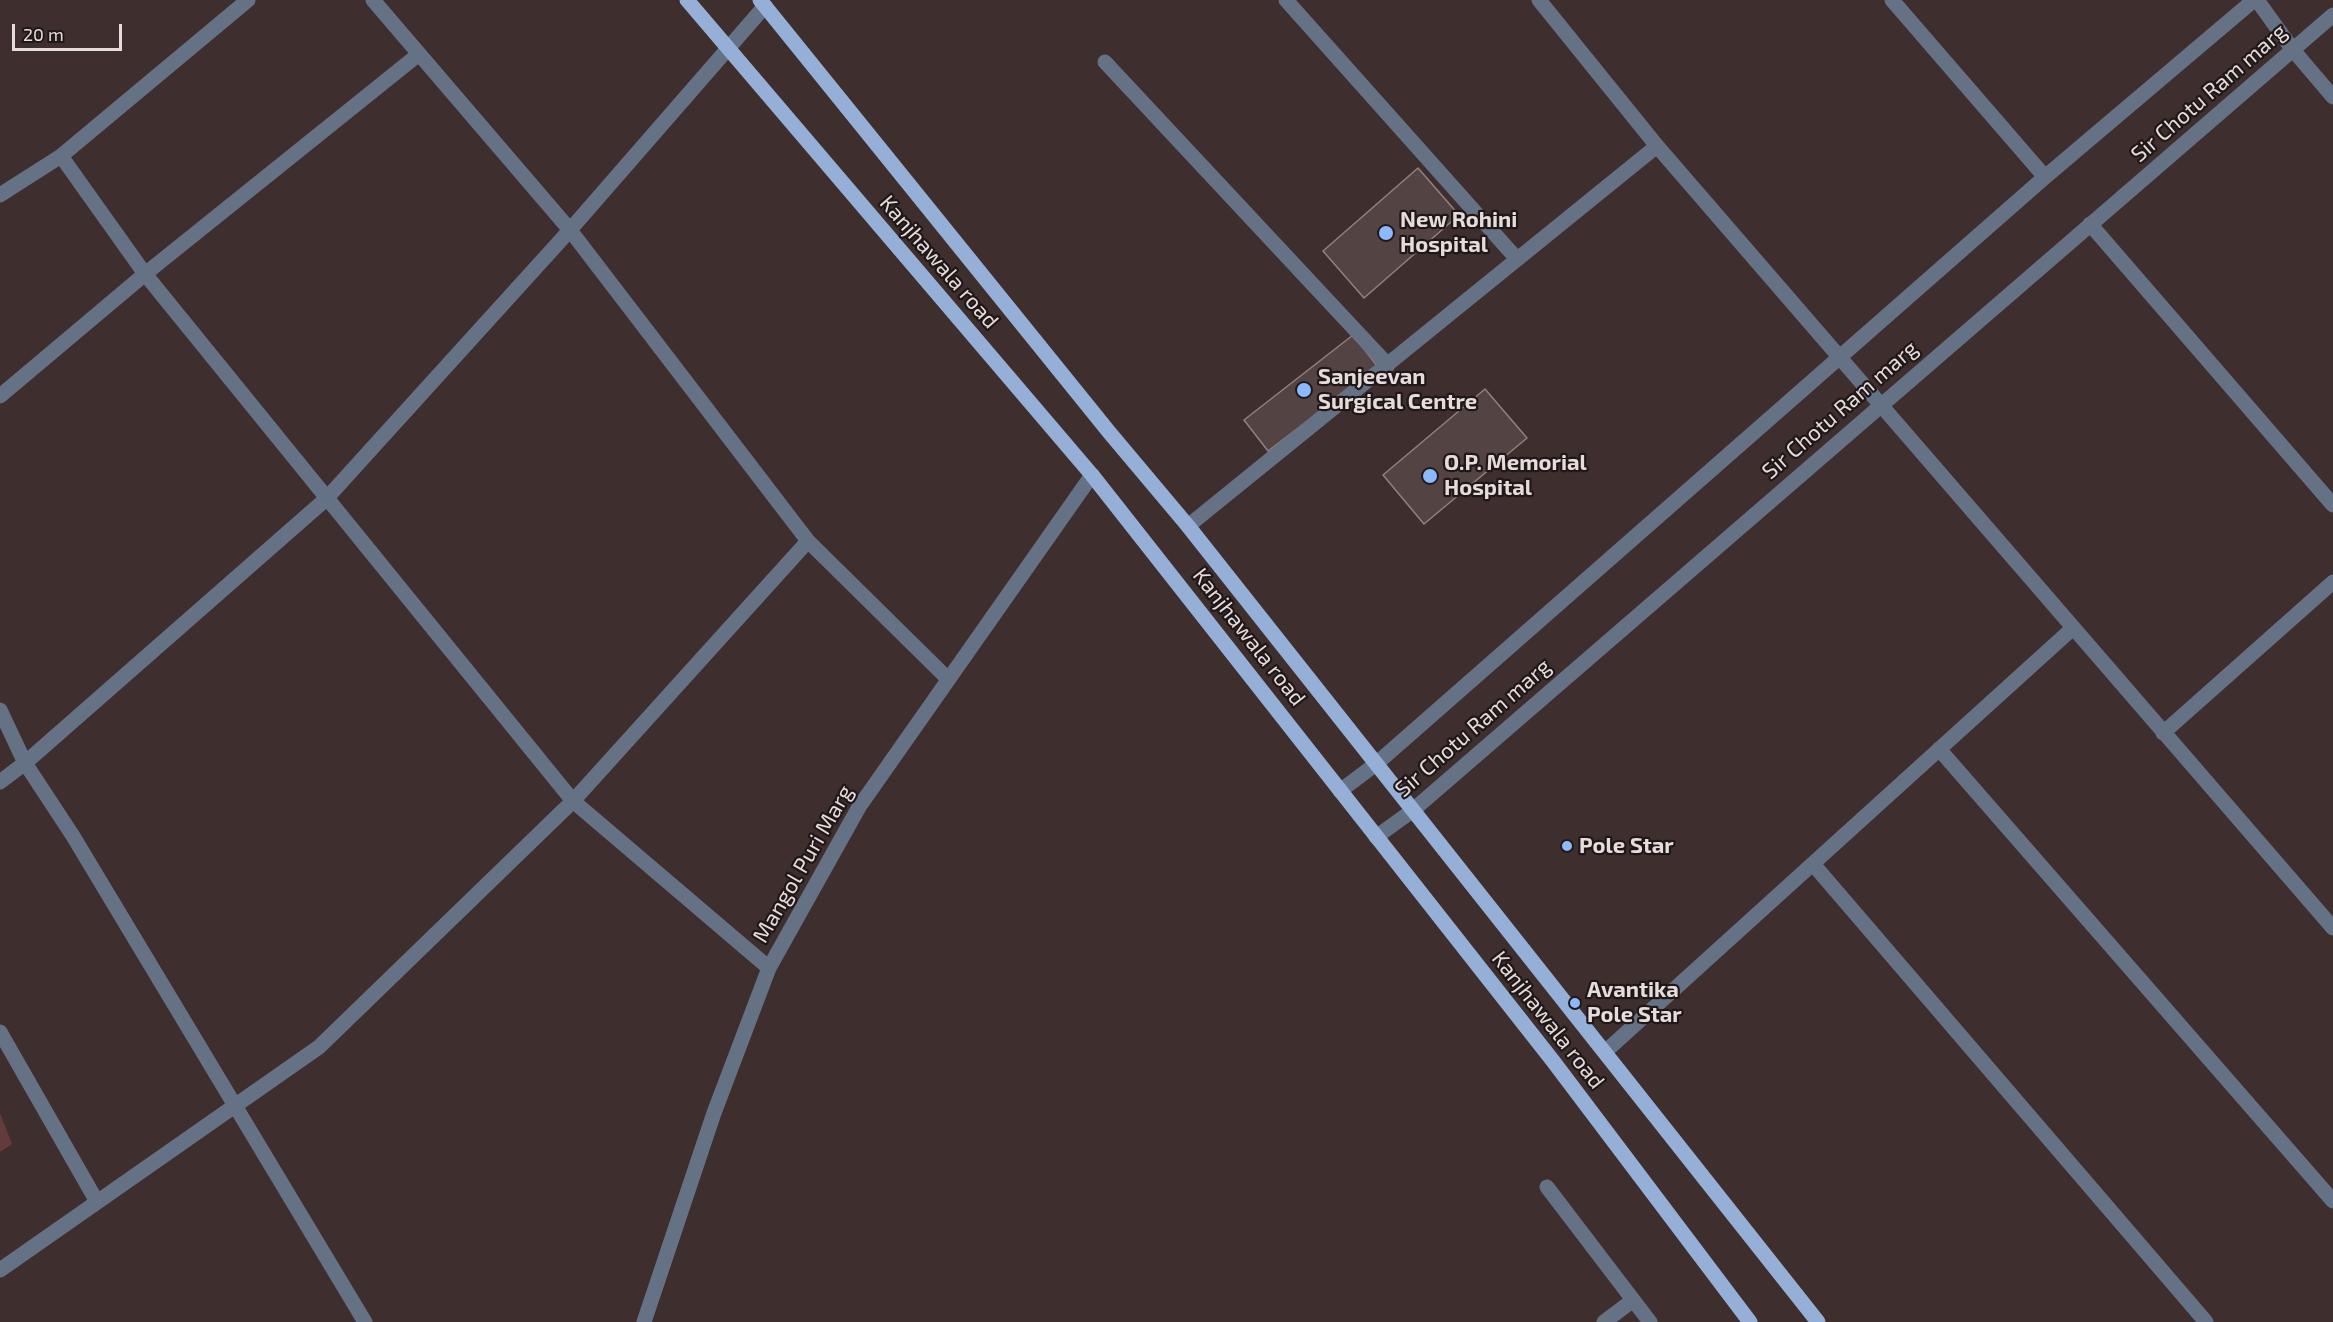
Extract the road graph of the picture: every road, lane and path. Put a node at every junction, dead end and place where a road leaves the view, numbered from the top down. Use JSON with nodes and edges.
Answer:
{"nodes":[{"id":1,"x":248,"y":0,"type":"edge"},
{"id":2,"x":373,"y":0,"type":"edge"},
{"id":3,"x":687,"y":0,"type":"edge"},
{"id":4,"x":1286,"y":0,"type":"edge"},
{"id":5,"x":1539,"y":0,"type":"edge"},
{"id":6,"x":1892,"y":0,"type":"edge"},
{"id":7,"x":2255,"y":0,"type":"edge"},
{"id":8,"x":763,"y":3,"type":"edge"},
{"id":9,"x":2333,"y":15,"type":"edge"},
{"id":10,"x":727,"y":49,"type":"junction"},
{"id":11,"x":2293,"y":50,"type":"junction"},
{"id":12,"x":419,"y":54,"type":"junction"},
{"id":13,"x":1105,"y":62,"type":"dead end"},
{"id":14,"x":2333,"y":97,"type":"edge"},
{"id":15,"x":1657,"y":146,"type":"junction"},
{"id":16,"x":61,"y":156,"type":"junction"},
{"id":17,"x":2045,"y":177,"type":"junction"},
{"id":18,"x":0,"y":195,"type":"edge"},
{"id":19,"x":2090,"y":224,"type":"junction"},
{"id":20,"x":570,"y":230,"type":"junction"},
{"id":21,"x":1517,"y":260,"type":"junction"},
{"id":22,"x":145,"y":274,"type":"junction"},
{"id":23,"x":1839,"y":357,"type":"junction"},
{"id":24,"x":1388,"y":365,"type":"junction"},
{"id":25,"x":0,"y":396,"type":"edge"},
{"id":26,"x":1880,"y":405,"type":"junction"},
{"id":27,"x":1092,"y":475,"type":"junction"},
{"id":28,"x":326,"y":499,"type":"junction"},
{"id":29,"x":2333,"y":506,"type":"edge"},
{"id":30,"x":1188,"y":526,"type":"junction"},
{"id":31,"x":808,"y":541,"type":"junction"},
{"id":32,"x":2333,"y":582,"type":"edge"},
{"id":33,"x":2073,"y":628,"type":"junction"},
{"id":34,"x":948,"y":679,"type":"junction"},
{"id":35,"x":0,"y":710,"type":"edge"},
{"id":36,"x":2163,"y":733,"type":"junction"},
{"id":37,"x":1940,"y":749,"type":"junction"},
{"id":38,"x":25,"y":763,"type":"junction"},
{"id":39,"x":1376,"y":764,"type":"junction"},
{"id":40,"x":0,"y":782,"type":"edge"},
{"id":41,"x":1340,"y":791,"type":"junction"},
{"id":42,"x":573,"y":801,"type":"junction"},
{"id":43,"x":1412,"y":811,"type":"junction"},
{"id":44,"x":1376,"y":837,"type":"junction"},
{"id":45,"x":1813,"y":864,"type":"junction"},
{"id":46,"x":2333,"y":928,"type":"edge"},
{"id":47,"x":769,"y":968,"type":"junction"},
{"id":48,"x":0,"y":1032,"type":"edge"},
{"id":49,"x":1606,"y":1051,"type":"junction"},
{"id":50,"x":234,"y":1105,"type":"junction"},
{"id":51,"x":1547,"y":1186,"type":"dead end"},
{"id":52,"x":96,"y":1200,"type":"junction"},
{"id":53,"x":2333,"y":1201,"type":"edge"},
{"id":54,"x":0,"y":1270,"type":"edge"},
{"id":55,"x":1632,"y":1301,"type":"junction"},
{"id":56,"x":364,"y":1322,"type":"edge"},
{"id":57,"x":644,"y":1322,"type":"edge"},
{"id":58,"x":1604,"y":1322,"type":"edge"},
{"id":59,"x":1650,"y":1322,"type":"edge"},
{"id":60,"x":1750,"y":1322,"type":"edge"},
{"id":61,"x":1818,"y":1322,"type":"edge"},
{"id":62,"x":2206,"y":1322,"type":"edge"}],
"edges":[{"from":1,"to":16,"type":"street"},
{"from":2,"to":12,"type":"street"},
{"from":3,"to":10,"type":"main road","name":"Kanjhawala road"},
{"from":4,"to":21,"type":"street"},
{"from":5,"to":15,"type":"street"},
{"from":6,"to":17,"type":"street"},
{"from":7,"to":11,"type":"street"},
{"from":7,"to":17,"type":"street","name":"Sir Chotu Ram marg"},
{"from":8,"to":10,"type":"street"},
{"from":8,"to":30,"type":"main road","name":"Kanjhawala road"},
{"from":9,"to":11,"type":"street","name":"Sir Chotu Ram marg"},
{"from":10,"to":20,"type":"street"},
{"from":10,"to":27,"type":"main road","name":"Kanjhawala road"},
{"from":11,"to":14,"type":"street"},
{"from":11,"to":19,"type":"street","name":"Sir Chotu Ram marg"},
{"from":12,"to":20,"type":"street"},
{"from":12,"to":22,"type":"street"},
{"from":13,"to":24,"type":"street"},
{"from":15,"to":21,"type":"street"},
{"from":15,"to":23,"type":"street"},
{"from":16,"to":18,"type":"street"},
{"from":16,"to":22,"type":"street"},
{"from":17,"to":23,"type":"street","name":"Sir Chotu Ram marg"},
{"from":19,"to":26,"type":"street","name":"Sir Chotu Ram marg"},
{"from":19,"to":29,"type":"street"},
{"from":20,"to":28,"type":"street"},
{"from":20,"to":31,"type":"street"},
{"from":21,"to":24,"type":"street"},
{"from":22,"to":25,"type":"street"},
{"from":22,"to":28,"type":"street"},
{"from":23,"to":26,"type":"street"},
{"from":23,"to":39,"type":"street","name":"Sir Chotu Ram marg"},
{"from":24,"to":30,"type":"street"},
{"from":26,"to":33,"type":"street"},
{"from":26,"to":43,"type":"street","name":"Sir Chotu Ram marg"},
{"from":27,"to":34,"type":"street","name":"Mangol Puri Marg"},
{"from":27,"to":41,"type":"main road","name":"Kanjhawala road"},
{"from":28,"to":38,"type":"street"},
{"from":28,"to":42,"type":"street"},
{"from":30,"to":39,"type":"main road","name":"Kanjhawala road"},
{"from":31,"to":34,"type":"street"},
{"from":31,"to":42,"type":"street"},
{"from":32,"to":36,"type":"street"},
{"from":33,"to":36,"type":"street"},
{"from":33,"to":37,"type":"street"},
{"from":34,"to":47,"type":"street","name":"Mangol Puri Marg"},
{"from":35,"to":38,"type":"street"},
{"from":36,"to":46,"type":"street"},
{"from":37,"to":45,"type":"street"},
{"from":37,"to":53,"type":"street"},
{"from":38,"to":40,"type":"street"},
{"from":38,"to":50,"type":"street"},
{"from":39,"to":41,"type":"street","name":"Sir Chotu Ram marg"},
{"from":39,"to":43,"type":"main road","name":"Kanjhawala road"},
{"from":41,"to":44,"type":"main road","name":"Kanjhawala road"},
{"from":42,"to":47,"type":"street"},
{"from":42,"to":50,"type":"street"},
{"from":43,"to":44,"type":"street","name":"Sir Chotu Ram marg"},
{"from":43,"to":49,"type":"main road","name":"Kanjhawala road"},
{"from":44,"to":60,"type":"main road","name":"Kanjhawala road"},
{"from":45,"to":49,"type":"street"},
{"from":45,"to":62,"type":"street"},
{"from":47,"to":57,"type":"street","name":"Mangol Puri Marg"},
{"from":48,"to":52,"type":"street"},
{"from":49,"to":61,"type":"main road","name":"Kanjhawala road"},
{"from":50,"to":52,"type":"street"},
{"from":50,"to":56,"type":"street"},
{"from":51,"to":55,"type":"street"},
{"from":52,"to":54,"type":"street"},
{"from":55,"to":58,"type":"street"},
{"from":55,"to":59,"type":"street"}]}
